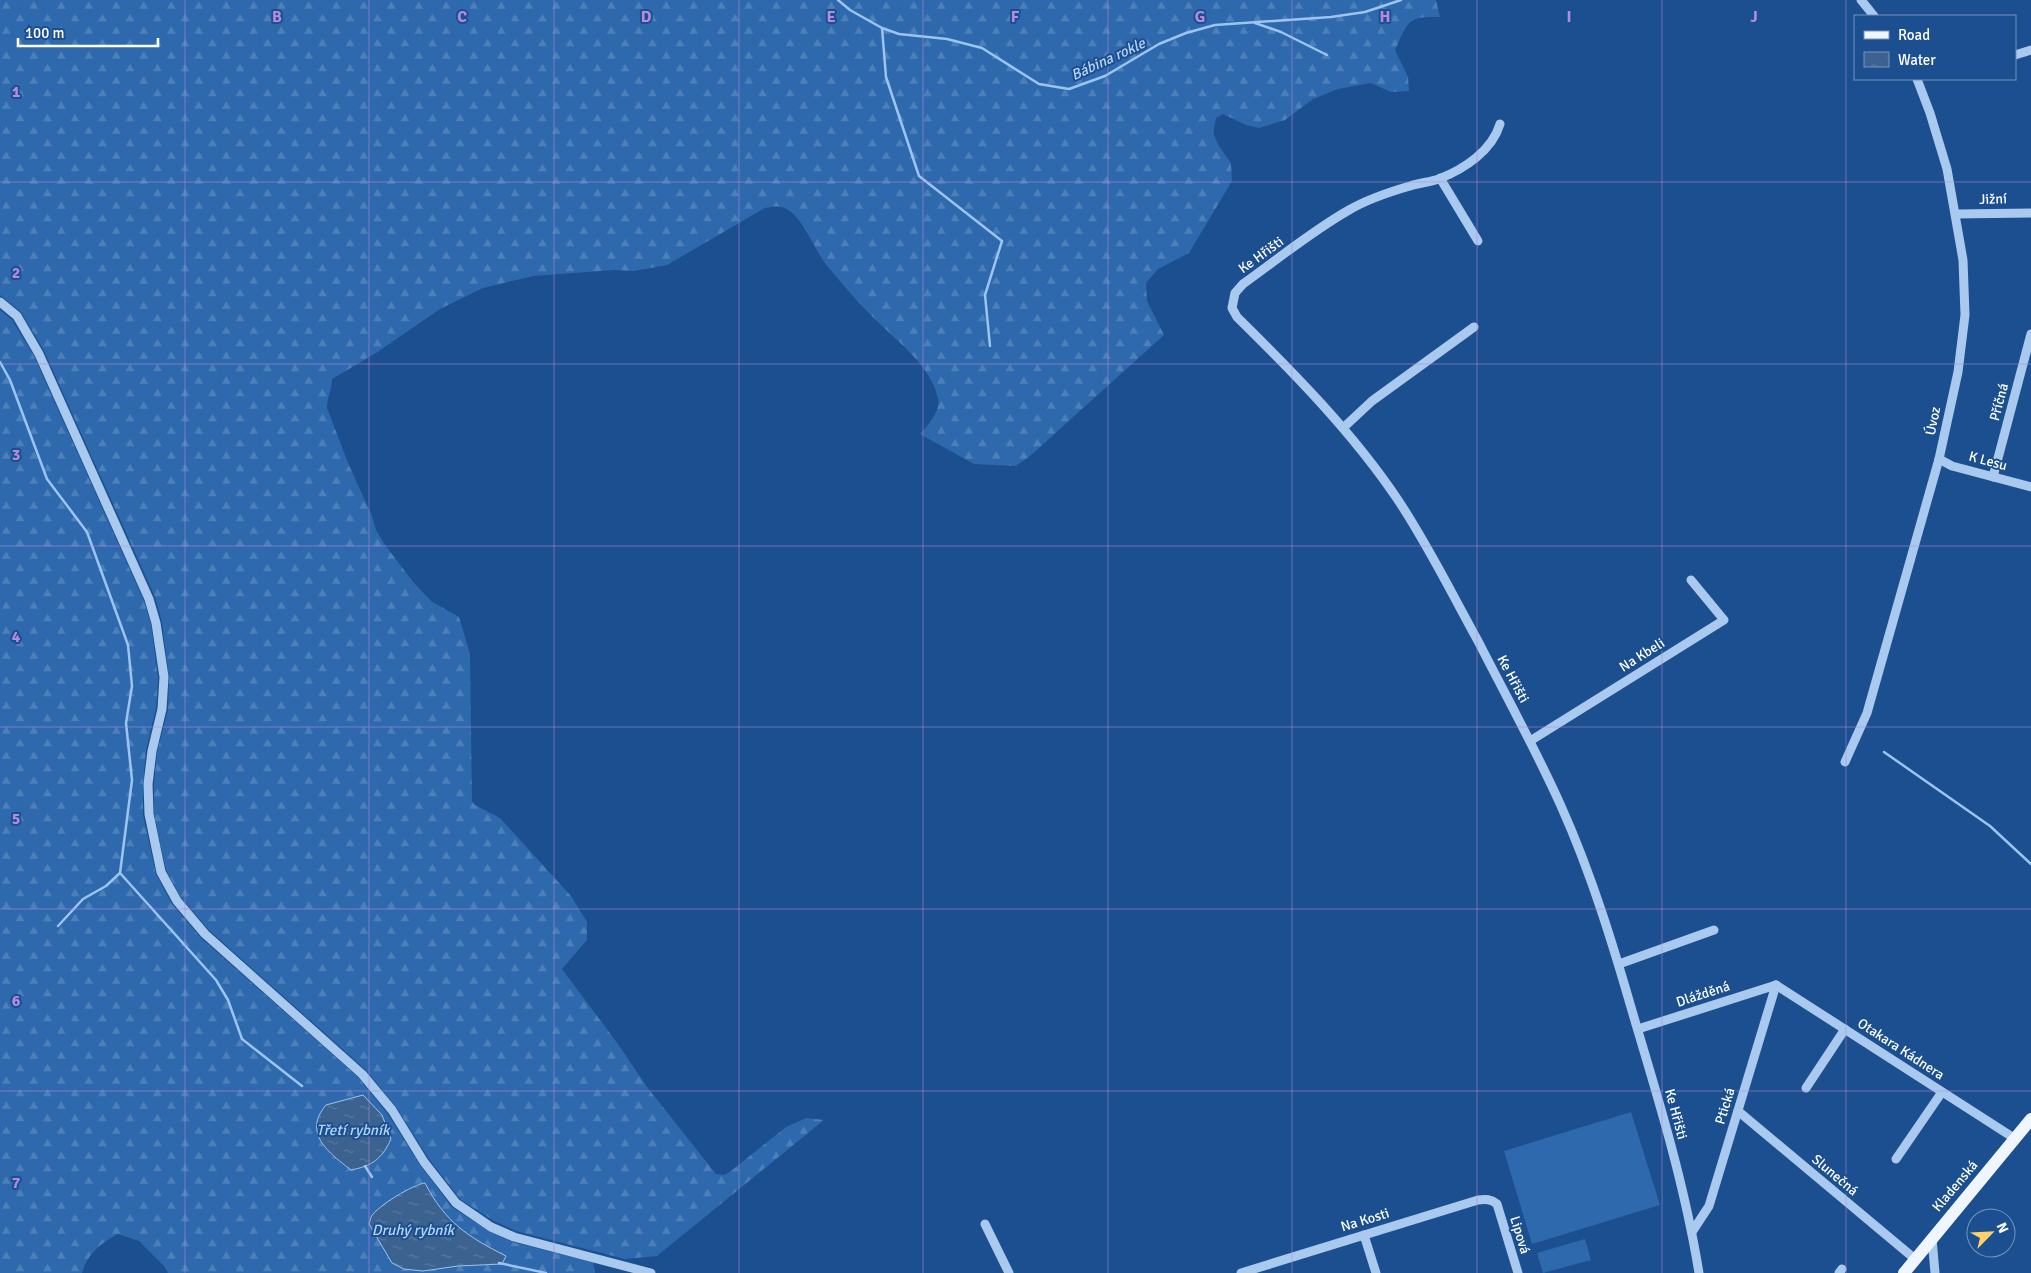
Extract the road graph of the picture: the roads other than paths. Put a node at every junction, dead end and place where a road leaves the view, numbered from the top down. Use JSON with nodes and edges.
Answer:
{"nodes":[{"id":1,"x":1861,"y":0,"type":"edge"},
{"id":2,"x":1873,"y":15,"type":"edge"},
{"id":3,"x":2031,"y":50,"type":"edge"},
{"id":4,"x":2016,"y":55,"type":"edge"},
{"id":5,"x":1917,"y":80,"type":"edge"},
{"id":6,"x":1500,"y":124,"type":"dead end"},
{"id":7,"x":1440,"y":178,"type":"junction"},
{"id":8,"x":2031,"y":213,"type":"edge"},
{"id":9,"x":1956,"y":214,"type":"junction"},
{"id":10,"x":1478,"y":241,"type":"dead end"},
{"id":11,"x":0,"y":302,"type":"edge"},
{"id":12,"x":1474,"y":327,"type":"dead end"},
{"id":13,"x":2031,"y":334,"type":"edge"},
{"id":14,"x":1343,"y":428,"type":"junction"},
{"id":15,"x":1939,"y":459,"type":"junction"},
{"id":16,"x":1993,"y":478,"type":"junction"},
{"id":17,"x":2031,"y":487,"type":"edge"},
{"id":18,"x":1691,"y":580,"type":"dead end"},
{"id":19,"x":1530,"y":741,"type":"junction"},
{"id":20,"x":1845,"y":762,"type":"dead end"},
{"id":21,"x":1714,"y":930,"type":"dead end"},
{"id":22,"x":1619,"y":964,"type":"junction"},
{"id":23,"x":1776,"y":985,"type":"junction"},
{"id":24,"x":1845,"y":1029,"type":"junction"},
{"id":25,"x":1638,"y":1030,"type":"junction"},
{"id":26,"x":1806,"y":1088,"type":"dead end"},
{"id":27,"x":1942,"y":1092,"type":"junction"},
{"id":28,"x":1738,"y":1111,"type":"junction"},
{"id":29,"x":2031,"y":1119,"type":"edge"},
{"id":30,"x":2014,"y":1138,"type":"junction"},
{"id":31,"x":1896,"y":1160,"type":"dead end"},
{"id":32,"x":1497,"y":1204,"type":"joint"},
{"id":33,"x":985,"y":1224,"type":"dead end"},
{"id":34,"x":1692,"y":1232,"type":"junction"},
{"id":35,"x":1364,"y":1235,"type":"junction"},
{"id":36,"x":1932,"y":1238,"type":"junction"},
{"id":37,"x":1915,"y":1259,"type":"junction"},
{"id":38,"x":652,"y":1273,"type":"edge"},
{"id":39,"x":1010,"y":1273,"type":"edge"},
{"id":40,"x":1241,"y":1273,"type":"edge"},
{"id":41,"x":1376,"y":1273,"type":"edge"},
{"id":42,"x":1518,"y":1273,"type":"edge"},
{"id":43,"x":1699,"y":1273,"type":"edge"},
{"id":44,"x":1904,"y":1273,"type":"edge"},
{"id":45,"x":1935,"y":1273,"type":"edge"}],
"edges":[{"from":1,"to":2,"type":"street"},
{"from":3,"to":4,"type":"street"},
{"from":5,"to":9,"type":"street","name":"Úvoz"},
{"from":6,"to":7,"type":"street","name":"Ke Hřišti"},
{"from":7,"to":10,"type":"street"},
{"from":7,"to":14,"type":"street","name":"Ke Hřišti"},
{"from":8,"to":9,"type":"street","name":"Jižní"},
{"from":9,"to":15,"type":"street","name":"Úvoz"},
{"from":11,"to":38,"type":"street"},
{"from":12,"to":14,"type":"street"},
{"from":13,"to":16,"type":"street","name":"Příčná"},
{"from":14,"to":19,"type":"street","name":"Ke Hřišti"},
{"from":15,"to":16,"type":"street","name":"K Lesu"},
{"from":15,"to":20,"type":"street","name":"Úvoz"},
{"from":16,"to":17,"type":"street","name":"K Lesu"},
{"from":18,"to":19,"type":"street","name":"Na Kbeli"},
{"from":19,"to":22,"type":"street","name":"Ke Hřišti"},
{"from":21,"to":22,"type":"street"},
{"from":22,"to":25,"type":"street","name":"Ke Hřišti"},
{"from":23,"to":24,"type":"street","name":"Otakara Kádnera"},
{"from":23,"to":25,"type":"street","name":"Dlážděná"},
{"from":23,"to":28,"type":"street","name":"Ptická"},
{"from":24,"to":26,"type":"street","name":"Otakara Kádnera"},
{"from":24,"to":27,"type":"street","name":"Otakara Kádnera"},
{"from":25,"to":34,"type":"street","name":"Ke Hřišti"},
{"from":27,"to":30,"type":"street","name":"Otakara Kádnera"},
{"from":27,"to":31,"type":"street","name":"Otakara Kádnera"},
{"from":28,"to":34,"type":"street","name":"Ptická"},
{"from":28,"to":37,"type":"street","name":"Slunečná"},
{"from":29,"to":30,"type":"main road","name":"Kladenská"},
{"from":30,"to":36,"type":"main road","name":"Kladenská"},
{"from":32,"to":35,"type":"street","name":"Na Kosti"},
{"from":32,"to":42,"type":"street","name":"Lipová"},
{"from":33,"to":39,"type":"street"},
{"from":34,"to":43,"type":"street","name":"Ke Hřišti"},
{"from":35,"to":40,"type":"street","name":"Na Kosti"},
{"from":35,"to":41,"type":"street"},
{"from":36,"to":37,"type":"main road","name":"Kladenská"},
{"from":36,"to":45,"type":"street"},
{"from":37,"to":44,"type":"main road","name":"Kladenská"}]}
